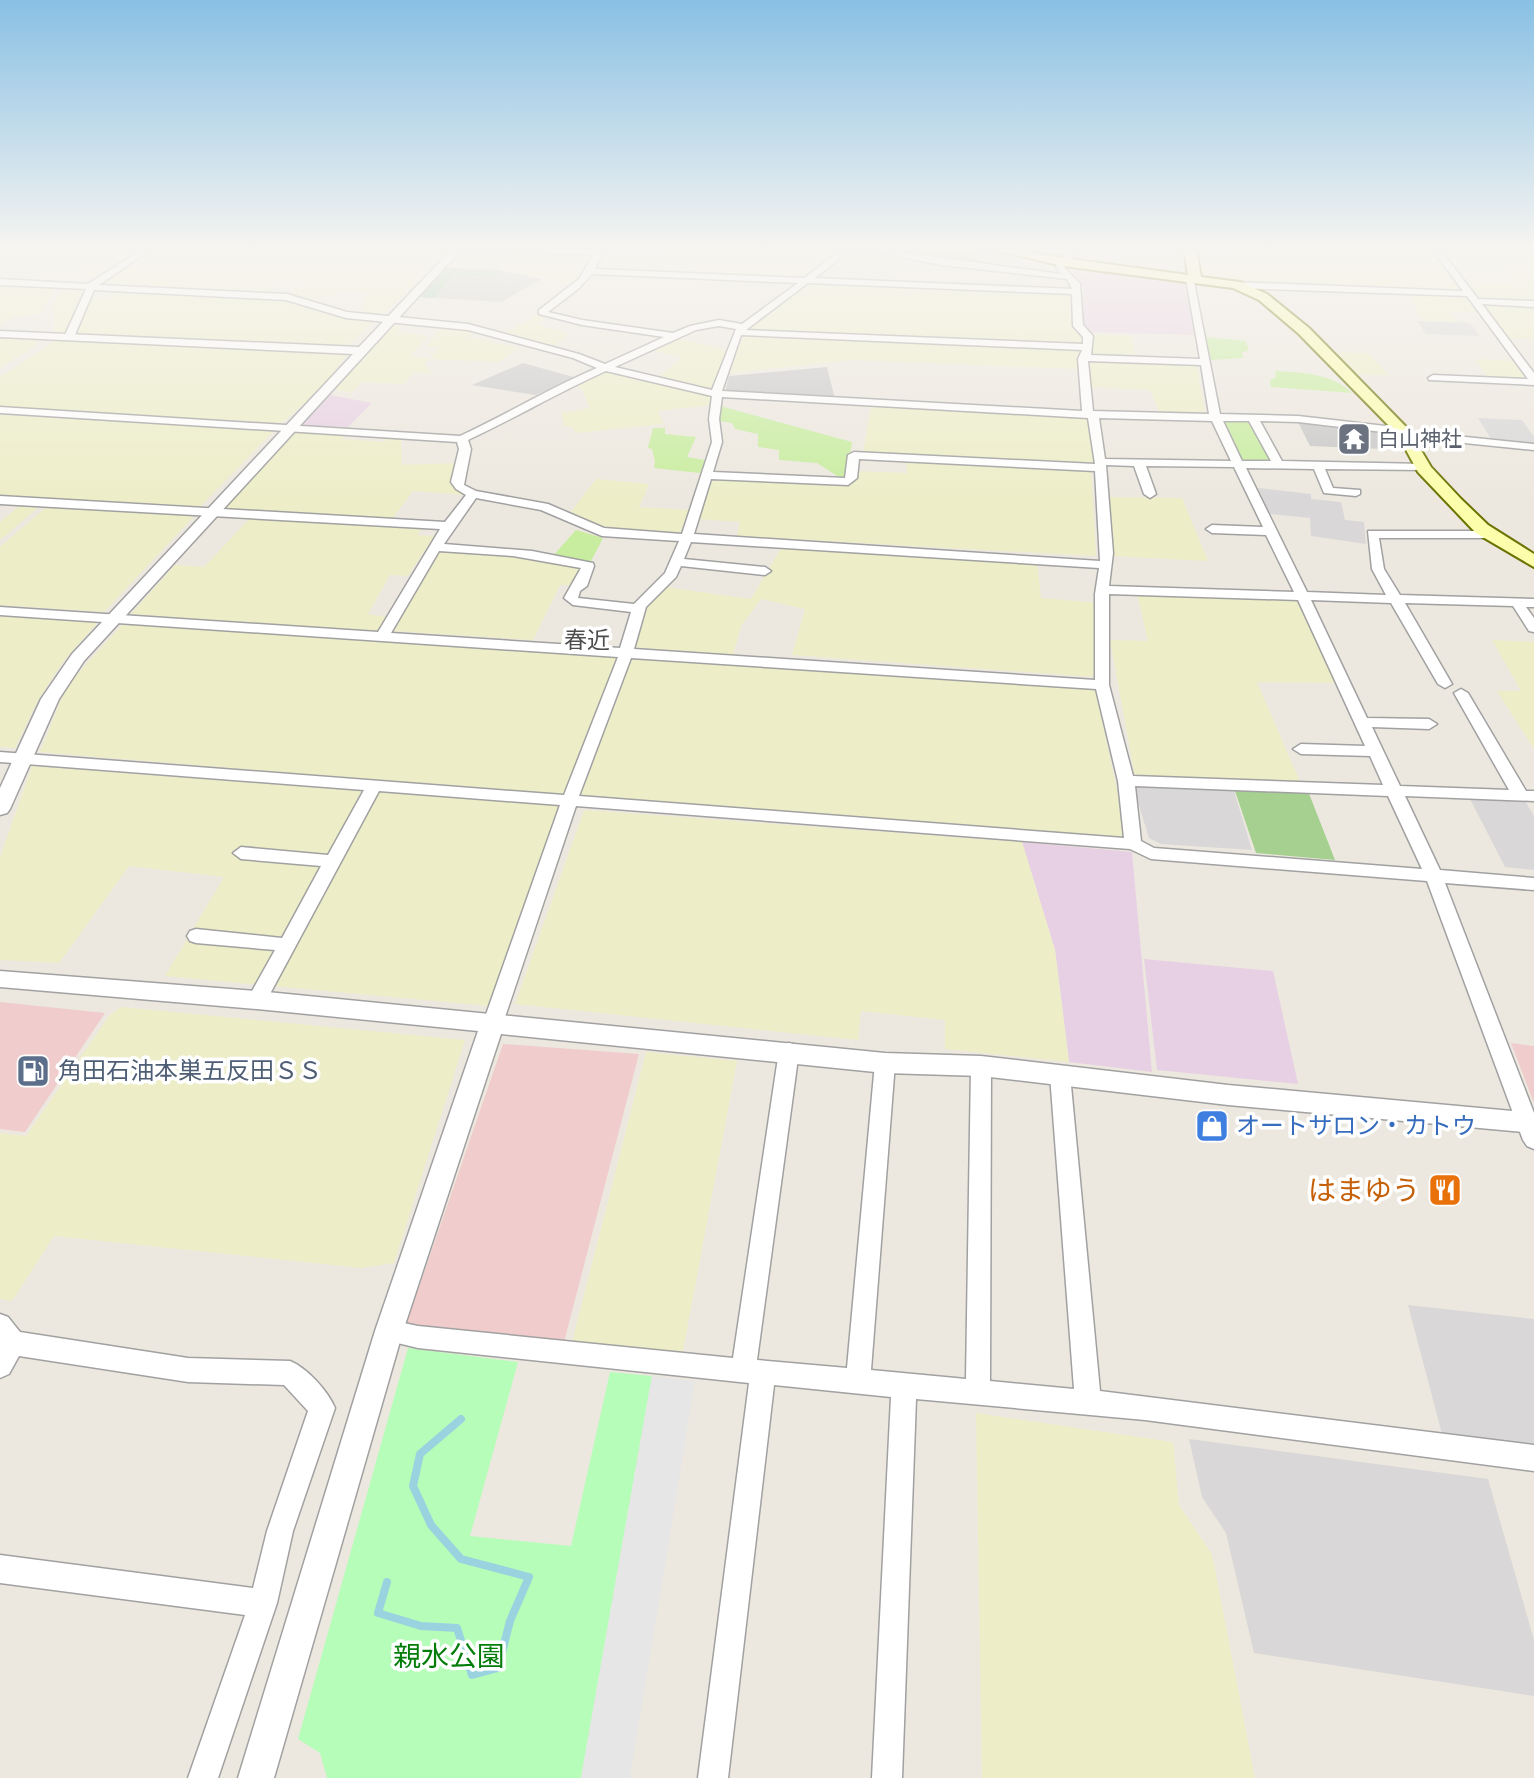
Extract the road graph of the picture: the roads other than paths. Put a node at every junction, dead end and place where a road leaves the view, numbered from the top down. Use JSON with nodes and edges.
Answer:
{"nodes":[{"id":1,"x":70,"y":332,"type":"edge"},
{"id":2,"x":381,"y":332,"type":"edge"},
{"id":3,"x":489,"y":332,"type":"edge"},
{"id":4,"x":644,"y":332,"type":"edge"},
{"id":5,"x":684,"y":332,"type":"edge"},
{"id":6,"x":738,"y":332,"type":"edge"},
{"id":7,"x":782,"y":332,"type":"edge"},
{"id":8,"x":1084,"y":332,"type":"edge"},
{"id":9,"x":1200,"y":332,"type":"edge"},
{"id":10,"x":1304,"y":332,"type":"edge"},
{"id":11,"x":1498,"y":332,"type":"edge"},
{"id":12,"x":0,"y":334,"type":"edge"},
{"id":13,"x":68,"y":337,"type":"junction"},
{"id":14,"x":673,"y":337,"type":"junction"},
{"id":15,"x":363,"y":351,"type":"junction"},
{"id":16,"x":1088,"y":353,"type":"junction"},
{"id":17,"x":1204,"y":362,"type":"junction"},
{"id":18,"x":604,"y":367,"type":"junction"},
{"id":19,"x":1433,"y":378,"type":"dead end"},
{"id":20,"x":1534,"y":381,"type":"edge"},
{"id":21,"x":718,"y":394,"type":"junction"},
{"id":22,"x":0,"y":410,"type":"edge"},
{"id":23,"x":1093,"y":415,"type":"junction"},
{"id":24,"x":1215,"y":416,"type":"junction"},
{"id":25,"x":1252,"y":417,"type":"junction"},
{"id":26,"x":294,"y":427,"type":"junction"},
{"id":27,"x":1404,"y":433,"type":"junction"},
{"id":28,"x":462,"y":439,"type":"junction"},
{"id":29,"x":1534,"y":447,"type":"edge"},
{"id":30,"x":1139,"y":463,"type":"junction"},
{"id":31,"x":1100,"y":465,"type":"junction"},
{"id":32,"x":1239,"y":466,"type":"junction"},
{"id":33,"x":1279,"y":466,"type":"junction"},
{"id":34,"x":1320,"y":467,"type":"junction"},
{"id":35,"x":1424,"y":467,"type":"junction"},
{"id":36,"x":707,"y":475,"type":"junction"},
{"id":37,"x":1356,"y":492,"type":"dead end"},
{"id":38,"x":473,"y":494,"type":"junction"},
{"id":39,"x":1150,"y":494,"type":"dead end"},
{"id":40,"x":0,"y":500,"type":"edge"},
{"id":41,"x":213,"y":512,"type":"junction"},
{"id":42,"x":448,"y":526,"type":"junction"},
{"id":43,"x":1212,"y":529,"type":"dead end"},
{"id":44,"x":1271,"y":531,"type":"junction"},
{"id":45,"x":1492,"y":535,"type":"junction"},
{"id":46,"x":685,"y":539,"type":"junction"},
{"id":47,"x":437,"y":547,"type":"junction"},
{"id":48,"x":676,"y":562,"type":"junction"},
{"id":49,"x":1534,"y":562,"type":"edge"},
{"id":50,"x":1106,"y":565,"type":"junction"},
{"id":51,"x":765,"y":571,"type":"dead end"},
{"id":52,"x":1103,"y":590,"type":"junction"},
{"id":53,"x":1304,"y":597,"type":"junction"},
{"id":54,"x":1394,"y":599,"type":"junction"},
{"id":55,"x":1517,"y":603,"type":"junction"},
{"id":56,"x":1534,"y":603,"type":"edge"},
{"id":57,"x":640,"y":609,"type":"junction"},
{"id":58,"x":0,"y":611,"type":"edge"},
{"id":59,"x":113,"y":619,"type":"junction"},
{"id":60,"x":1534,"y":628,"type":"edge"},
{"id":61,"x":382,"y":637,"type":"junction"},
{"id":62,"x":626,"y":653,"type":"junction"},
{"id":63,"x":1445,"y":684,"type":"dead end"},
{"id":64,"x":1102,"y":685,"type":"junction"},
{"id":65,"x":1461,"y":693,"type":"dead end"},
{"id":66,"x":1362,"y":722,"type":"junction"},
{"id":67,"x":1429,"y":724,"type":"dead end"},
{"id":68,"x":1301,"y":749,"type":"dead end"},
{"id":69,"x":1375,"y":751,"type":"junction"},
{"id":70,"x":0,"y":758,"type":"edge"},
{"id":71,"x":22,"y":759,"type":"junction"},
{"id":72,"x":1125,"y":781,"type":"junction"},
{"id":73,"x":373,"y":787,"type":"junction"},
{"id":74,"x":1395,"y":791,"type":"junction"},
{"id":75,"x":1528,"y":796,"type":"edge"},
{"id":76,"x":569,"y":802,"type":"junction"},
{"id":77,"x":0,"y":809,"type":"edge"},
{"id":78,"x":1133,"y":844,"type":"junction"},
{"id":79,"x":241,"y":853,"type":"dead end"},
{"id":80,"x":333,"y":861,"type":"junction"},
{"id":81,"x":1434,"y":876,"type":"junction"},
{"id":82,"x":1534,"y":884,"type":"edge"},
{"id":83,"x":196,"y":936,"type":"dead end"},
{"id":84,"x":287,"y":945,"type":"junction"},
{"id":85,"x":0,"y":979,"type":"edge"},
{"id":86,"x":257,"y":1000,"type":"junction"},
{"id":87,"x":493,"y":1023,"type":"junction"},
{"id":88,"x":789,"y":1051,"type":"junction"},
{"id":89,"x":885,"y":1063,"type":"junction"},
{"id":90,"x":981,"y":1066,"type":"junction"},
{"id":91,"x":1060,"y":1075,"type":"junction"},
{"id":92,"x":1532,"y":1128,"type":"edge"},
{"id":93,"x":389,"y":1331,"type":"junction"},
{"id":94,"x":7,"y":1334,"type":"edge"},
{"id":95,"x":0,"y":1366,"type":"edge"},
{"id":96,"x":753,"y":1371,"type":"junction"},
{"id":97,"x":858,"y":1381,"type":"junction"},
{"id":98,"x":904,"y":1385,"type":"junction"},
{"id":99,"x":978,"y":1392,"type":"junction"},
{"id":100,"x":1088,"y":1402,"type":"junction"},
{"id":101,"x":1534,"y":1458,"type":"edge"},
{"id":102,"x":0,"y":1569,"type":"edge"},
{"id":103,"x":262,"y":1603,"type":"junction"},
{"id":104,"x":203,"y":1778,"type":"edge"},
{"id":105,"x":256,"y":1778,"type":"edge"},
{"id":106,"x":713,"y":1778,"type":"edge"},
{"id":107,"x":887,"y":1778,"type":"edge"}],
"edges":[{"from":1,"to":13,"type":"street"},
{"from":2,"to":15,"type":"street"},
{"from":3,"to":18,"type":"street"},
{"from":4,"to":14,"type":"street"},
{"from":5,"to":14,"type":"street"},
{"from":6,"to":21,"type":"street"},
{"from":7,"to":16,"type":"street"},
{"from":8,"to":16,"type":"street"},
{"from":9,"to":17,"type":"street"},
{"from":10,"to":27,"type":"main road"},
{"from":11,"to":20,"type":"street"},
{"from":12,"to":13,"type":"street"},
{"from":13,"to":15,"type":"street"},
{"from":14,"to":18,"type":"street"},
{"from":15,"to":26,"type":"street"},
{"from":16,"to":17,"type":"street"},
{"from":16,"to":23,"type":"street"},
{"from":17,"to":24,"type":"street"},
{"from":18,"to":21,"type":"street"},
{"from":18,"to":28,"type":"street"},
{"from":19,"to":20,"type":"street"},
{"from":21,"to":23,"type":"street"},
{"from":21,"to":36,"type":"street"},
{"from":22,"to":26,"type":"street"},
{"from":23,"to":24,"type":"street"},
{"from":23,"to":31,"type":"street"},
{"from":24,"to":25,"type":"street"},
{"from":24,"to":32,"type":"street"},
{"from":25,"to":27,"type":"street"},
{"from":25,"to":33,"type":"street"},
{"from":26,"to":28,"type":"street"},
{"from":26,"to":41,"type":"street"},
{"from":27,"to":29,"type":"street"},
{"from":27,"to":35,"type":"main road"},
{"from":28,"to":38,"type":"street"},
{"from":30,"to":31,"type":"street"},
{"from":30,"to":32,"type":"street"},
{"from":30,"to":39,"type":"street"},
{"from":31,"to":36,"type":"street"},
{"from":31,"to":50,"type":"street"},
{"from":32,"to":33,"type":"street"},
{"from":32,"to":44,"type":"street"},
{"from":33,"to":34,"type":"street"},
{"from":34,"to":35,"type":"street"},
{"from":34,"to":37,"type":"street"},
{"from":35,"to":45,"type":"main road"},
{"from":36,"to":46,"type":"street"},
{"from":38,"to":42,"type":"street"},
{"from":38,"to":46,"type":"street"},
{"from":40,"to":41,"type":"street"},
{"from":41,"to":42,"type":"street"},
{"from":41,"to":59,"type":"street"},
{"from":42,"to":47,"type":"street"},
{"from":43,"to":44,"type":"street"},
{"from":44,"to":53,"type":"street"},
{"from":45,"to":49,"type":"main road"},
{"from":45,"to":54,"type":"street"},
{"from":46,"to":48,"type":"street"},
{"from":46,"to":50,"type":"street"},
{"from":47,"to":57,"type":"street"},
{"from":47,"to":61,"type":"street"},
{"from":48,"to":51,"type":"street"},
{"from":48,"to":57,"type":"street"},
{"from":50,"to":52,"type":"street"},
{"from":52,"to":53,"type":"street"},
{"from":52,"to":64,"type":"street"},
{"from":53,"to":54,"type":"street"},
{"from":53,"to":66,"type":"street"},
{"from":54,"to":55,"type":"street"},
{"from":54,"to":63,"type":"street"},
{"from":55,"to":56,"type":"street"},
{"from":55,"to":60,"type":"street"},
{"from":57,"to":62,"type":"street"},
{"from":58,"to":59,"type":"street"},
{"from":59,"to":61,"type":"street"},
{"from":59,"to":71,"type":"street"},
{"from":61,"to":62,"type":"street"},
{"from":62,"to":64,"type":"street"},
{"from":62,"to":76,"type":"street"},
{"from":64,"to":72,"type":"street"},
{"from":65,"to":75,"type":"street"},
{"from":66,"to":67,"type":"street"},
{"from":66,"to":69,"type":"street"},
{"from":68,"to":69,"type":"street"},
{"from":69,"to":74,"type":"street"},
{"from":70,"to":71,"type":"street"},
{"from":71,"to":73,"type":"street"},
{"from":71,"to":77,"type":"street"},
{"from":72,"to":74,"type":"street"},
{"from":72,"to":78,"type":"street"},
{"from":73,"to":76,"type":"street"},
{"from":73,"to":80,"type":"street"},
{"from":74,"to":75,"type":"street"},
{"from":74,"to":81,"type":"street"},
{"from":76,"to":78,"type":"street"},
{"from":76,"to":87,"type":"street"},
{"from":78,"to":81,"type":"street"},
{"from":79,"to":80,"type":"street"},
{"from":80,"to":84,"type":"street"},
{"from":81,"to":82,"type":"street"},
{"from":81,"to":92,"type":"street"},
{"from":83,"to":84,"type":"street"},
{"from":84,"to":86,"type":"street"},
{"from":85,"to":86,"type":"street"},
{"from":86,"to":87,"type":"street"},
{"from":87,"to":88,"type":"street"},
{"from":87,"to":93,"type":"street"},
{"from":88,"to":89,"type":"street"},
{"from":88,"to":96,"type":"street"},
{"from":89,"to":90,"type":"street"},
{"from":89,"to":97,"type":"street"},
{"from":90,"to":91,"type":"street"},
{"from":90,"to":99,"type":"street"},
{"from":91,"to":92,"type":"street"},
{"from":91,"to":100,"type":"street"},
{"from":93,"to":96,"type":"street"},
{"from":93,"to":105,"type":"street"},
{"from":94,"to":95,"type":"street"},
{"from":94,"to":103,"type":"street"},
{"from":96,"to":97,"type":"street"},
{"from":96,"to":106,"type":"street"},
{"from":97,"to":98,"type":"street"},
{"from":98,"to":99,"type":"street"},
{"from":98,"to":107,"type":"street"},
{"from":99,"to":100,"type":"street"},
{"from":100,"to":101,"type":"street"},
{"from":102,"to":103,"type":"street"},
{"from":103,"to":104,"type":"street"}]}
